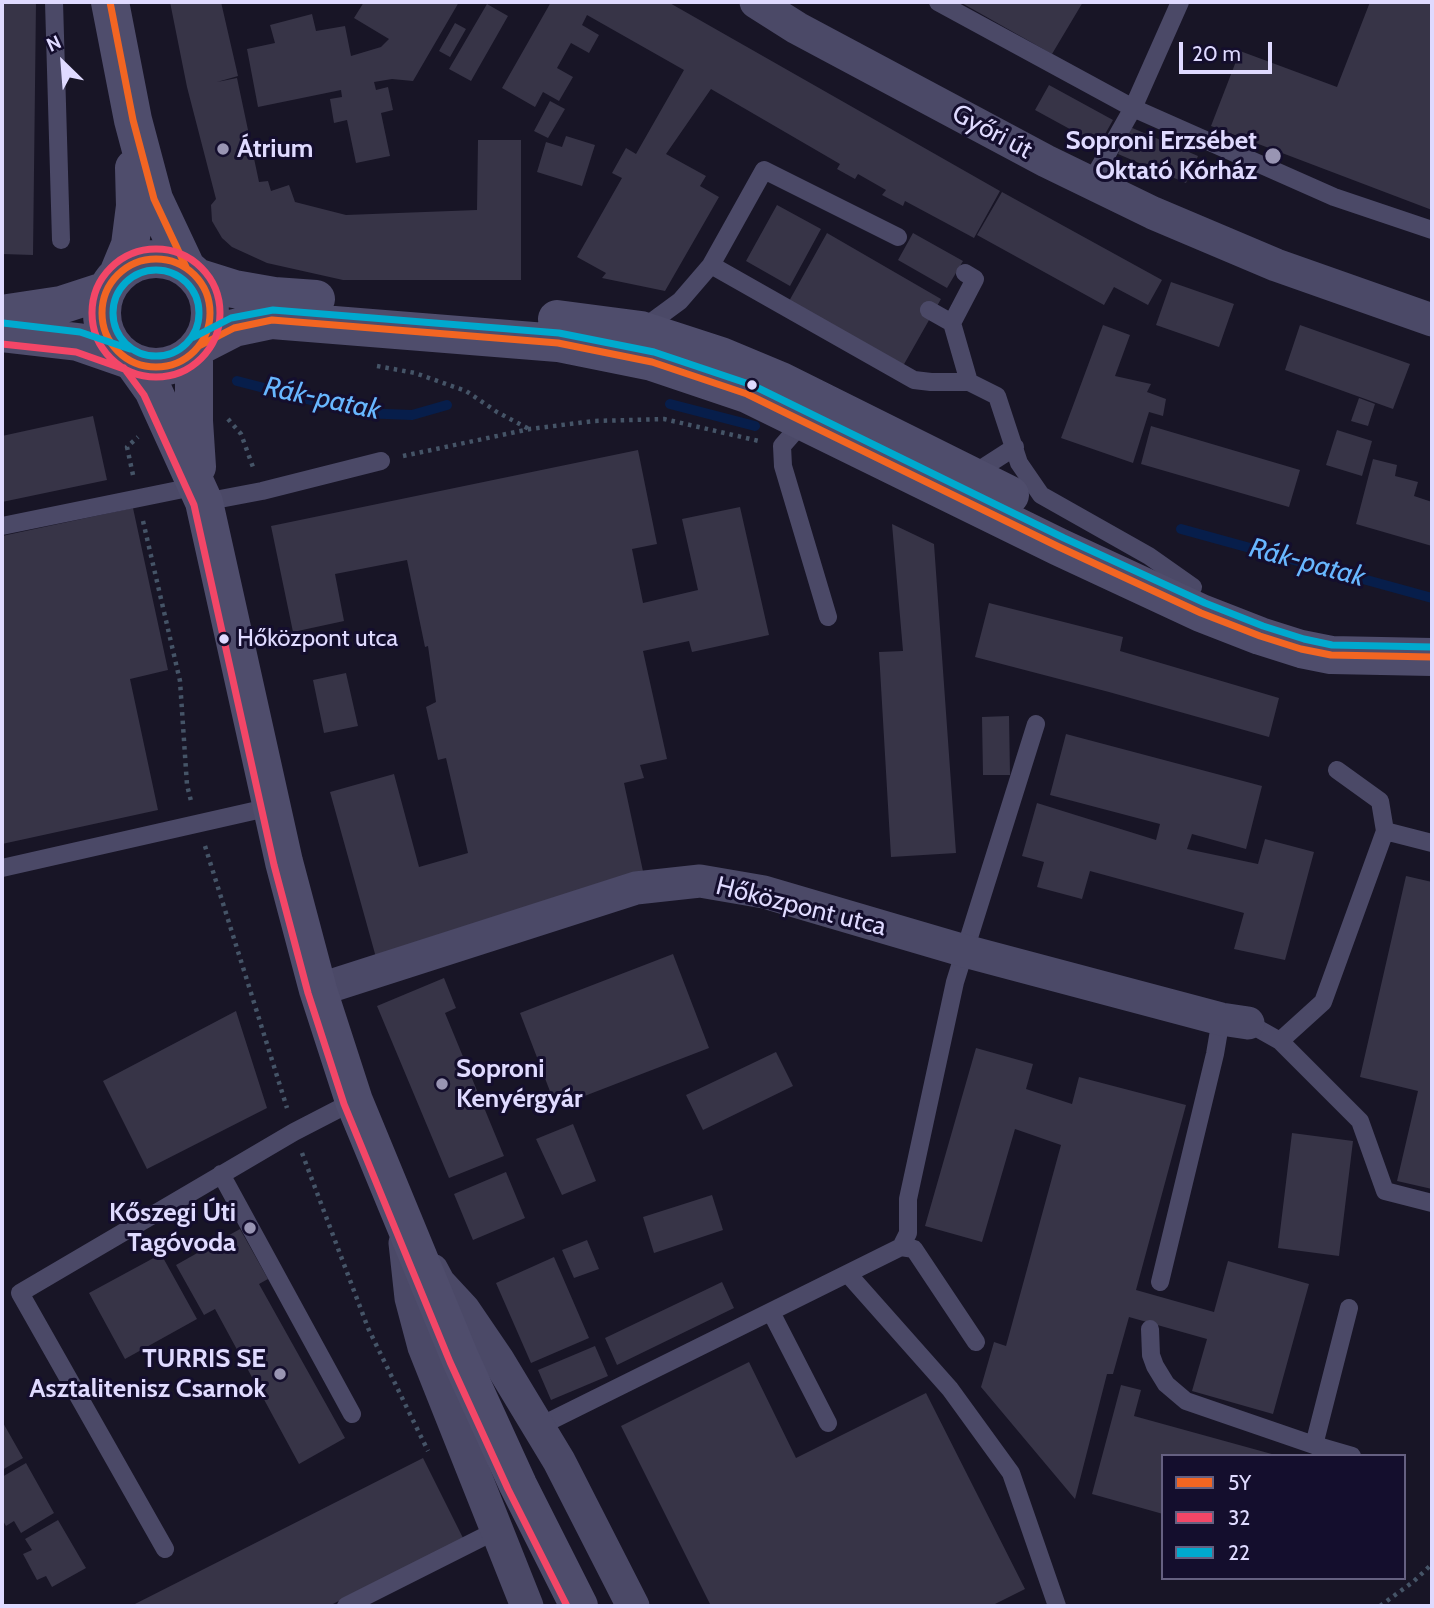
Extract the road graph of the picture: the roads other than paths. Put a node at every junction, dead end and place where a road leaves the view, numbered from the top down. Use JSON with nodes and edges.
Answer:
{"nodes":[{"id":1,"x":54,"y":2,"type":"edge"},
{"id":2,"x":110,"y":2,"type":"edge"},
{"id":3,"x":756,"y":2,"type":"edge"},
{"id":4,"x":938,"y":2,"type":"edge"},
{"id":5,"x":1180,"y":2,"type":"edge"},
{"id":6,"x":1133,"y":108,"type":"junction"},
{"id":7,"x":133,"y":120,"type":"junction"},
{"id":8,"x":1090,"y":184,"type":"junction"},
{"id":9,"x":1432,"y":230,"type":"edge"},
{"id":10,"x":898,"y":237,"type":"dead end"},
{"id":11,"x":61,"y":240,"type":"dead end"},
{"id":12,"x":710,"y":265,"type":"junction"},
{"id":13,"x":192,"y":273,"type":"junction"},
{"id":14,"x":965,"y":273,"type":"dead end"},
{"id":15,"x":113,"y":282,"type":"junction"},
{"id":16,"x":929,"y":310,"type":"dead end"},
{"id":17,"x":2,"y":314,"type":"edge"},
{"id":18,"x":1432,"y":320,"type":"edge"},
{"id":19,"x":952,"y":323,"type":"junction"},
{"id":20,"x":2,"y":332,"type":"edge"},
{"id":21,"x":660,"y":338,"type":"junction"},
{"id":22,"x":196,"y":349,"type":"junction"},
{"id":23,"x":130,"y":360,"type":"junction"},
{"id":24,"x":969,"y":382,"type":"junction"},
{"id":25,"x":803,"y":422,"type":"junction"},
{"id":26,"x":1015,"y":447,"type":"junction"},
{"id":27,"x":381,"y":461,"type":"road end"},
{"id":28,"x":954,"y":483,"type":"junction"},
{"id":29,"x":201,"y":494,"type":"junction"},
{"id":30,"x":2,"y":526,"type":"edge"},
{"id":31,"x":1194,"y":587,"type":"junction"},
{"id":32,"x":828,"y":617,"type":"dead end"},
{"id":33,"x":1372,"y":656,"type":"junction"},
{"id":34,"x":1432,"y":657,"type":"edge"},
{"id":35,"x":1036,"y":724,"type":"dead end"},
{"id":36,"x":1337,"y":770,"type":"dead end"},
{"id":37,"x":271,"y":807,"type":"junction"},
{"id":38,"x":1385,"y":831,"type":"junction"},
{"id":39,"x":1432,"y":843,"type":"edge"},
{"id":40,"x":2,"y":868,"type":"edge"},
{"id":41,"x":965,"y":951,"type":"junction"},
{"id":42,"x":318,"y":990,"type":"junction"},
{"id":43,"x":1234,"y":1021,"type":"junction"},
{"id":44,"x":1280,"y":1041,"type":"junction"},
{"id":45,"x":354,"y":1101,"type":"junction"},
{"id":46,"x":221,"y":1174,"type":"junction"},
{"id":47,"x":1432,"y":1203,"type":"edge"},
{"id":48,"x":403,"y":1223,"type":"junction"},
{"id":49,"x":901,"y":1247,"type":"junction"},
{"id":50,"x":848,"y":1274,"type":"junction"},
{"id":51,"x":1160,"y":1282,"type":"dead end"},
{"id":52,"x":1349,"y":1308,"type":"dead end"},
{"id":53,"x":771,"y":1312,"type":"junction"},
{"id":54,"x":1150,"y":1329,"type":"dead end"},
{"id":55,"x":976,"y":1342,"type":"dead end"},
{"id":56,"x":352,"y":1414,"type":"dead end"},
{"id":57,"x":828,"y":1423,"type":"dead end"},
{"id":58,"x":538,"y":1427,"type":"junction"},
{"id":59,"x":1314,"y":1445,"type":"junction"},
{"id":60,"x":1345,"y":1454,"type":"edge"},
{"id":61,"x":495,"y":1531,"type":"junction"},
{"id":62,"x":165,"y":1549,"type":"dead end"},
{"id":63,"x":1054,"y":1605,"type":"edge"},
{"id":64,"x":346,"y":1606,"type":"edge"},
{"id":65,"x":527,"y":1606,"type":"edge"},
{"id":66,"x":579,"y":1606,"type":"edge"},
{"id":67,"x":633,"y":1606,"type":"edge"}],
"edges":[{"from":1,"to":11,"type":"lane"},
{"from":2,"to":7,"type":"main road"},
{"from":3,"to":8,"type":"street","name":"Győri út"},
{"from":4,"to":6,"type":"lane"},
{"from":5,"to":6,"type":"lane"},
{"from":6,"to":8,"type":"lane"},
{"from":6,"to":9,"type":"lane"},
{"from":7,"to":13,"type":"main road"},
{"from":7,"to":15,"type":"main road"},
{"from":8,"to":18,"type":"street","name":"Győri út"},
{"from":10,"to":12,"type":"lane"},
{"from":12,"to":21,"type":"lane"},
{"from":12,"to":24,"type":"lane"},
{"from":13,"to":15,"type":"main road"},
{"from":13,"to":21,"type":"main road"},
{"from":13,"to":22,"type":"main road"},
{"from":14,"to":19,"type":"lane"},
{"from":15,"to":17,"type":"main road"},
{"from":15,"to":23,"type":"main road"},
{"from":16,"to":19,"type":"lane"},
{"from":19,"to":24,"type":"lane"},
{"from":20,"to":23,"type":"main road"},
{"from":21,"to":22,"type":"main road"},
{"from":21,"to":25,"type":"main road"},
{"from":21,"to":28,"type":"main road"},
{"from":22,"to":23,"type":"main road"},
{"from":22,"to":29,"type":"main road"},
{"from":23,"to":29,"type":"main road"},
{"from":24,"to":26,"type":"lane"},
{"from":25,"to":28,"type":"main road"},
{"from":25,"to":32,"type":"lane"},
{"from":26,"to":28,"type":"lane"},
{"from":26,"to":31,"type":"lane"},
{"from":27,"to":29,"type":"lane"},
{"from":28,"to":31,"type":"main road"},
{"from":28,"to":33,"type":"main road"},
{"from":29,"to":30,"type":"lane"},
{"from":29,"to":37,"type":"main road"},
{"from":31,"to":33,"type":"main road"},
{"from":33,"to":34,"type":"main road"},
{"from":35,"to":41,"type":"lane"},
{"from":36,"to":38,"type":"lane"},
{"from":37,"to":40,"type":"lane"},
{"from":37,"to":42,"type":"main road"},
{"from":38,"to":39,"type":"lane"},
{"from":38,"to":44,"type":"lane"},
{"from":41,"to":42,"type":"street","name":"Hőközpont utca"},
{"from":41,"to":43,"type":"street","name":"Hőközpont utca"},
{"from":41,"to":49,"type":"lane"},
{"from":42,"to":45,"type":"main road"},
{"from":43,"to":44,"type":"lane"},
{"from":43,"to":51,"type":"lane"},
{"from":44,"to":47,"type":"lane"},
{"from":45,"to":46,"type":"lane"},
{"from":45,"to":48,"type":"main road"},
{"from":46,"to":56,"type":"lane"},
{"from":46,"to":62,"type":"lane"},
{"from":48,"to":58,"type":"street"},
{"from":48,"to":61,"type":"street"},
{"from":48,"to":66,"type":"main road"},
{"from":49,"to":50,"type":"lane"},
{"from":49,"to":55,"type":"lane"},
{"from":50,"to":53,"type":"lane"},
{"from":50,"to":63,"type":"lane"},
{"from":52,"to":59,"type":"lane"},
{"from":53,"to":57,"type":"lane"},
{"from":53,"to":58,"type":"lane"},
{"from":54,"to":59,"type":"lane"},
{"from":58,"to":67,"type":"street"},
{"from":59,"to":60,"type":"lane"},
{"from":61,"to":64,"type":"lane"},
{"from":61,"to":65,"type":"street"}]}
